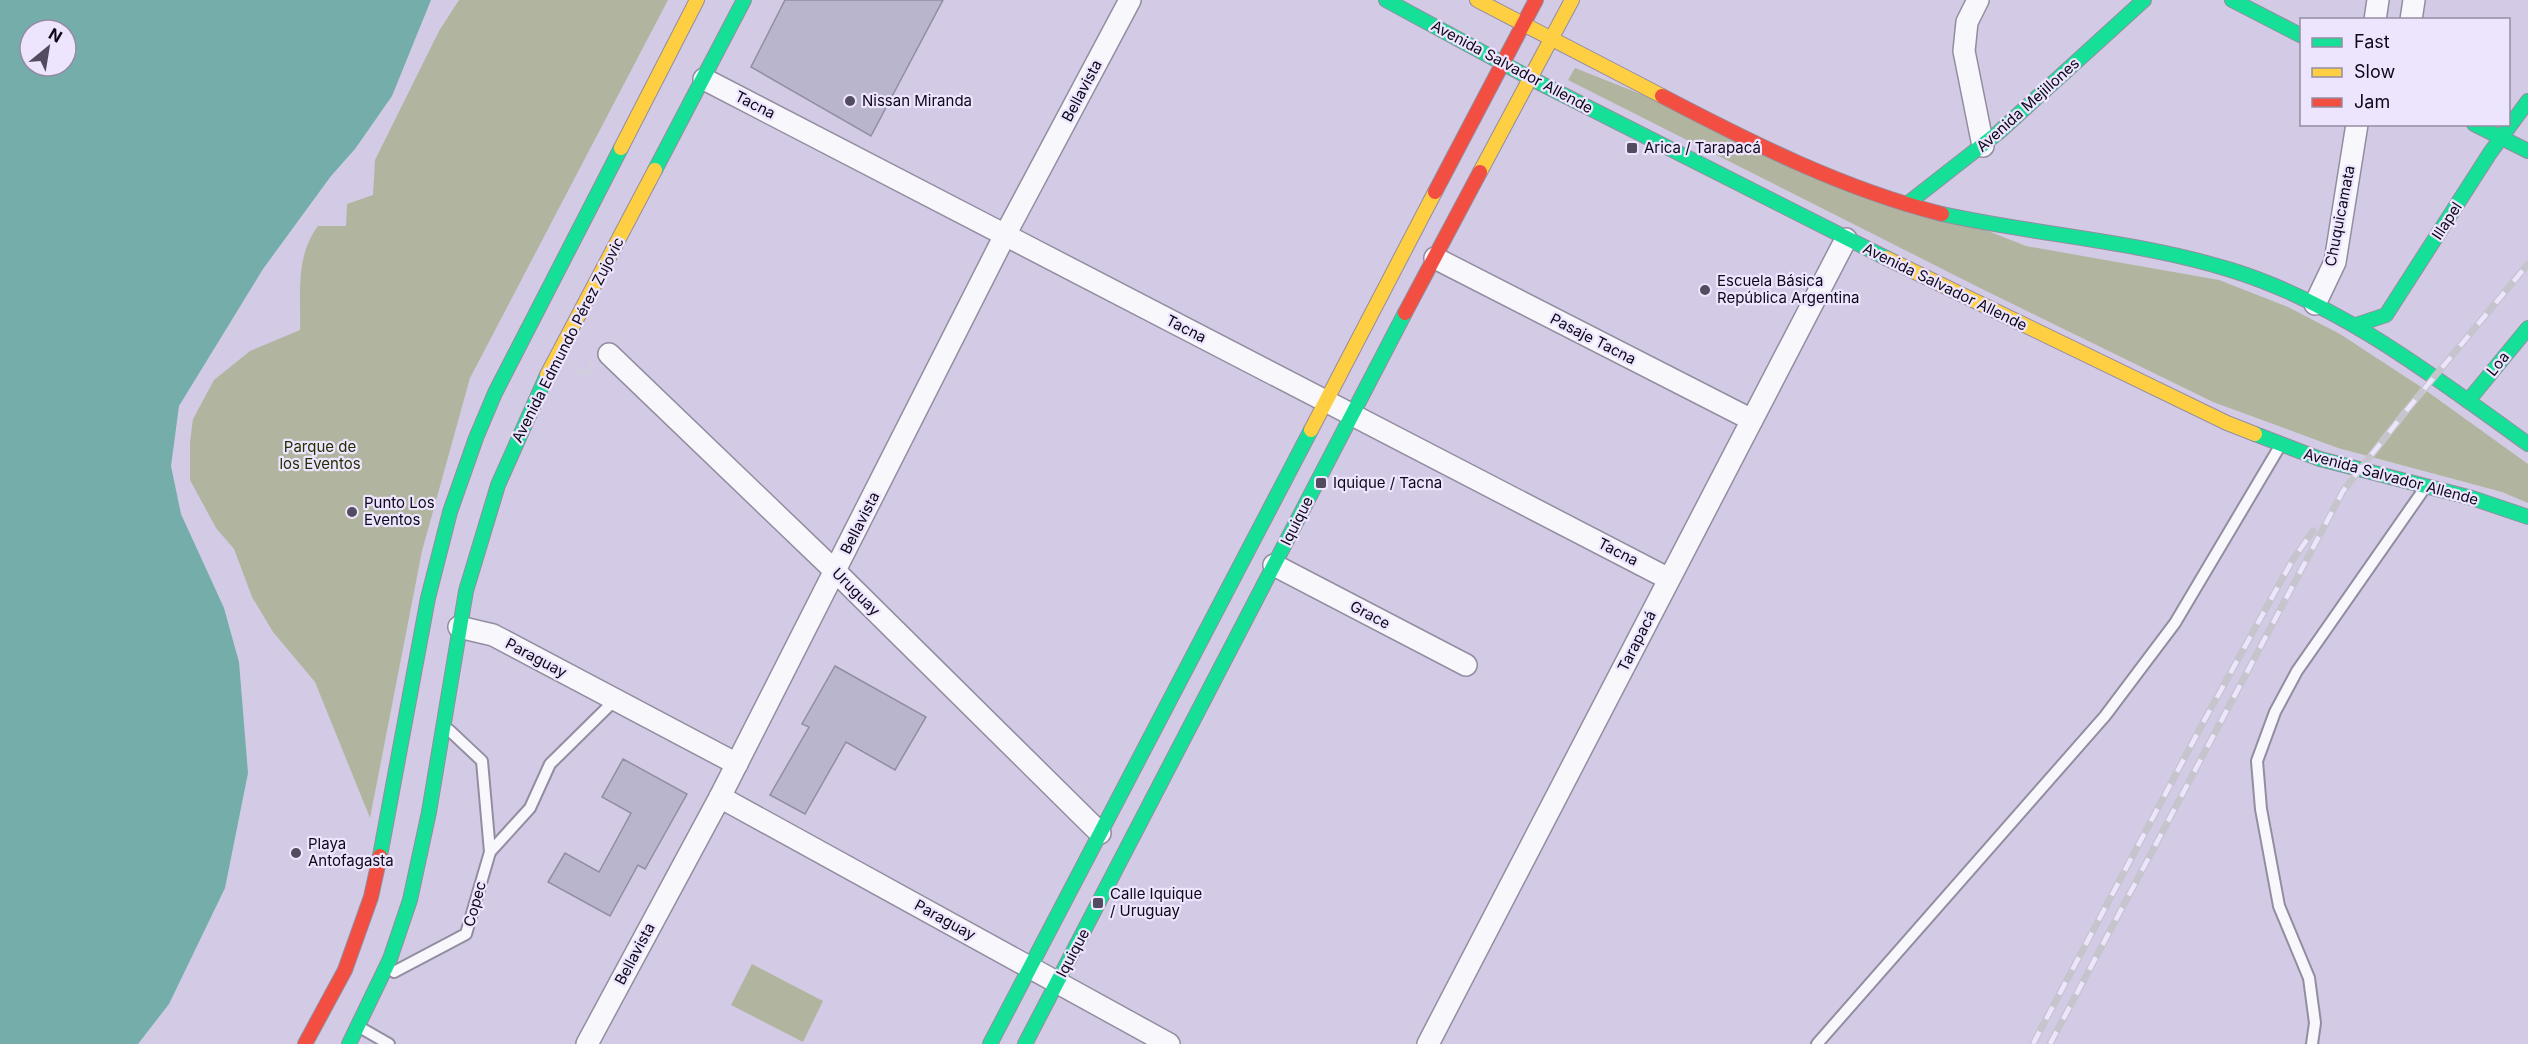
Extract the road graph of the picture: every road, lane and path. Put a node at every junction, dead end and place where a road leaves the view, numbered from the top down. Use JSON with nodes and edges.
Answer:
{"nodes":[{"id":1,"x":697,"y":0,"type":"edge"},
{"id":2,"x":744,"y":0,"type":"edge"},
{"id":3,"x":1130,"y":0,"type":"edge"},
{"id":4,"x":1386,"y":0,"type":"edge"},
{"id":5,"x":1477,"y":0,"type":"edge"},
{"id":6,"x":1536,"y":0,"type":"edge"},
{"id":7,"x":1572,"y":0,"type":"edge"},
{"id":8,"x":1978,"y":0,"type":"edge"},
{"id":9,"x":2145,"y":0,"type":"edge"},
{"id":10,"x":2232,"y":0,"type":"edge"},
{"id":11,"x":2378,"y":0,"type":"edge"},
{"id":12,"x":2414,"y":0,"type":"edge"},
{"id":13,"x":2374,"y":18,"type":"edge"},
{"id":14,"x":2411,"y":18,"type":"edge"},
{"id":15,"x":1523,"y":24,"type":"junction"},
{"id":16,"x":2300,"y":35,"type":"edge"},
{"id":17,"x":1551,"y":39,"type":"junction"},
{"id":18,"x":1503,"y":62,"type":"junction"},
{"id":19,"x":1530,"y":78,"type":"junction"},
{"id":20,"x":704,"y":79,"type":"junction"},
{"id":21,"x":2528,"y":101,"type":"edge"},
{"id":22,"x":2357,"y":126,"type":"edge"},
{"id":23,"x":2478,"y":126,"type":"edge"},
{"id":24,"x":2510,"y":126,"type":"edge"},
{"id":25,"x":2510,"y":126,"type":"edge"},
{"id":26,"x":2501,"y":138,"type":"junction"},
{"id":27,"x":1983,"y":146,"type":"junction"},
{"id":28,"x":2528,"y":151,"type":"edge"},
{"id":29,"x":1907,"y":204,"type":"junction"},
{"id":30,"x":1005,"y":235,"type":"junction"},
{"id":31,"x":1846,"y":238,"type":"junction"},
{"id":32,"x":1434,"y":258,"type":"junction"},
{"id":33,"x":2315,"y":303,"type":"junction"},
{"id":34,"x":2356,"y":325,"type":"junction"},
{"id":35,"x":2528,"y":328,"type":"edge"},
{"id":36,"x":609,"y":354,"type":"dead end"},
{"id":37,"x":2468,"y":401,"type":"junction"},
{"id":38,"x":1327,"y":402,"type":"junction"},
{"id":39,"x":1352,"y":414,"type":"junction"},
{"id":40,"x":1752,"y":420,"type":"junction"},
{"id":41,"x":2528,"y":444,"type":"edge"},
{"id":42,"x":2280,"y":445,"type":"junction"},
{"id":43,"x":2426,"y":486,"type":"junction"},
{"id":44,"x":2528,"y":517,"type":"edge"},
{"id":45,"x":1274,"y":565,"type":"junction"},
{"id":46,"x":835,"y":571,"type":"junction"},
{"id":47,"x":1669,"y":579,"type":"junction"},
{"id":48,"x":459,"y":627,"type":"junction"},
{"id":49,"x":1466,"y":665,"type":"dead end"},
{"id":50,"x":615,"y":700,"type":"junction"},
{"id":51,"x":443,"y":724,"type":"junction"},
{"id":52,"x":737,"y":764,"type":"junction"},
{"id":53,"x":720,"y":796,"type":"junction"},
{"id":54,"x":1100,"y":833,"type":"junction"},
{"id":55,"x":490,"y":852,"type":"junction"},
{"id":56,"x":1030,"y":968,"type":"junction"},
{"id":57,"x":382,"y":978,"type":"junction"},
{"id":58,"x":1057,"y":982,"type":"junction"},
{"id":59,"x":358,"y":1027,"type":"junction"},
{"id":60,"x":305,"y":1044,"type":"edge"},
{"id":61,"x":349,"y":1044,"type":"edge"},
{"id":62,"x":389,"y":1044,"type":"edge"},
{"id":63,"x":587,"y":1044,"type":"edge"},
{"id":64,"x":990,"y":1044,"type":"edge"},
{"id":65,"x":1025,"y":1044,"type":"edge"},
{"id":66,"x":1169,"y":1044,"type":"edge"},
{"id":67,"x":1428,"y":1044,"type":"edge"},
{"id":68,"x":1817,"y":1044,"type":"edge"},
{"id":69,"x":2312,"y":1044,"type":"edge"}],
"edges":[{"from":1,"to":60,"type":"main road"},
{"from":2,"to":20,"type":"main road","name":"Avenida Edmundo Pérez Zujovic"},
{"from":3,"to":30,"type":"street","name":"Bellavista"},
{"from":4,"to":18,"type":"main road","name":"Avenida Salvador Allende"},
{"from":5,"to":15,"type":"main road"},
{"from":6,"to":15,"type":"main road","name":"Iquique"},
{"from":7,"to":17,"type":"main road","name":"Iquique"},
{"from":8,"to":27,"type":"street"},
{"from":9,"to":27,"type":"main road","name":"Avenida Mejillones"},
{"from":10,"to":16,"type":"main road"},
{"from":11,"to":13,"type":"street"},
{"from":12,"to":14,"type":"street"},
{"from":15,"to":17,"type":"main road"},
{"from":15,"to":18,"type":"main road","name":"Iquique"},
{"from":17,"to":19,"type":"main road","name":"Iquique"},
{"from":17,"to":29,"type":"main road"},
{"from":18,"to":19,"type":"main road","name":"Avenida Salvador Allende"},
{"from":18,"to":38,"type":"main road","name":"Iquique"},
{"from":19,"to":31,"type":"main road","name":"Avenida Salvador Allende"},
{"from":19,"to":32,"type":"main road","name":"Iquique"},
{"from":20,"to":30,"type":"street","name":"Tacna"},
{"from":20,"to":48,"type":"main road","name":"Avenida Edmundo Pérez Zujovic"},
{"from":21,"to":25,"type":"main road","name":"Illapel"},
{"from":22,"to":33,"type":"street","name":"Chuquicamata"},
{"from":23,"to":26,"type":"main road"},
{"from":24,"to":26,"type":"main road","name":"Illapel"},
{"from":26,"to":28,"type":"main road"},
{"from":26,"to":34,"type":"main road","name":"Illapel"},
{"from":27,"to":29,"type":"main road","name":"Avenida Mejillones"},
{"from":29,"to":33,"type":"main road"},
{"from":30,"to":38,"type":"street","name":"Tacna"},
{"from":30,"to":46,"type":"street","name":"Bellavista"},
{"from":31,"to":40,"type":"street","name":"Tarapacá"},
{"from":31,"to":42,"type":"main road","name":"Avenida Salvador Allende"},
{"from":32,"to":39,"type":"main road","name":"Iquique"},
{"from":32,"to":40,"type":"street","name":"Pasaje Tacna"},
{"from":33,"to":34,"type":"main road"},
{"from":34,"to":37,"type":"main road"},
{"from":35,"to":37,"type":"main road","name":"Loa"},
{"from":36,"to":46,"type":"street","name":"Uruguay"},
{"from":37,"to":41,"type":"main road"},
{"from":38,"to":39,"type":"street","name":"Tacna"},
{"from":38,"to":54,"type":"main road","name":"Iquique"},
{"from":39,"to":45,"type":"main road","name":"Iquique"},
{"from":39,"to":47,"type":"street","name":"Tacna"},
{"from":40,"to":47,"type":"street","name":"Tarapacá"},
{"from":42,"to":43,"type":"main road","name":"Avenida Salvador Allende"},
{"from":42,"to":68,"type":"lane"},
{"from":43,"to":44,"type":"main road","name":"Avenida Salvador Allende"},
{"from":43,"to":69,"type":"lane"},
{"from":45,"to":49,"type":"street","name":"Grace"},
{"from":45,"to":58,"type":"main road","name":"Iquique"},
{"from":46,"to":52,"type":"street","name":"Bellavista"},
{"from":46,"to":54,"type":"street","name":"Uruguay"},
{"from":47,"to":67,"type":"street","name":"Tarapacá"},
{"from":48,"to":50,"type":"street","name":"Paraguay"},
{"from":48,"to":51,"type":"main road","name":"Avenida Edmundo Pérez Zujovic"},
{"from":50,"to":52,"type":"street","name":"Paraguay"},
{"from":50,"to":55,"type":"lane","name":"Copec"},
{"from":51,"to":55,"type":"lane","name":"Copec"},
{"from":51,"to":57,"type":"main road","name":"Avenida Edmundo Pérez Zujovic"},
{"from":52,"to":53,"type":"street","name":"Bellavista"},
{"from":53,"to":56,"type":"street","name":"Paraguay"},
{"from":53,"to":63,"type":"street","name":"Bellavista"},
{"from":54,"to":56,"type":"main road","name":"Iquique"},
{"from":55,"to":57,"type":"lane","name":"Copec"},
{"from":56,"to":58,"type":"street","name":"Paraguay"},
{"from":56,"to":64,"type":"main road","name":"Iquique"},
{"from":57,"to":59,"type":"main road","name":"Avenida Edmundo Pérez Zujovic"},
{"from":58,"to":65,"type":"main road","name":"Iquique"},
{"from":58,"to":66,"type":"street","name":"Paraguay"},
{"from":59,"to":61,"type":"main road","name":"Avenida Edmundo Pérez Zujovic"},
{"from":59,"to":62,"type":"lane"}]}
